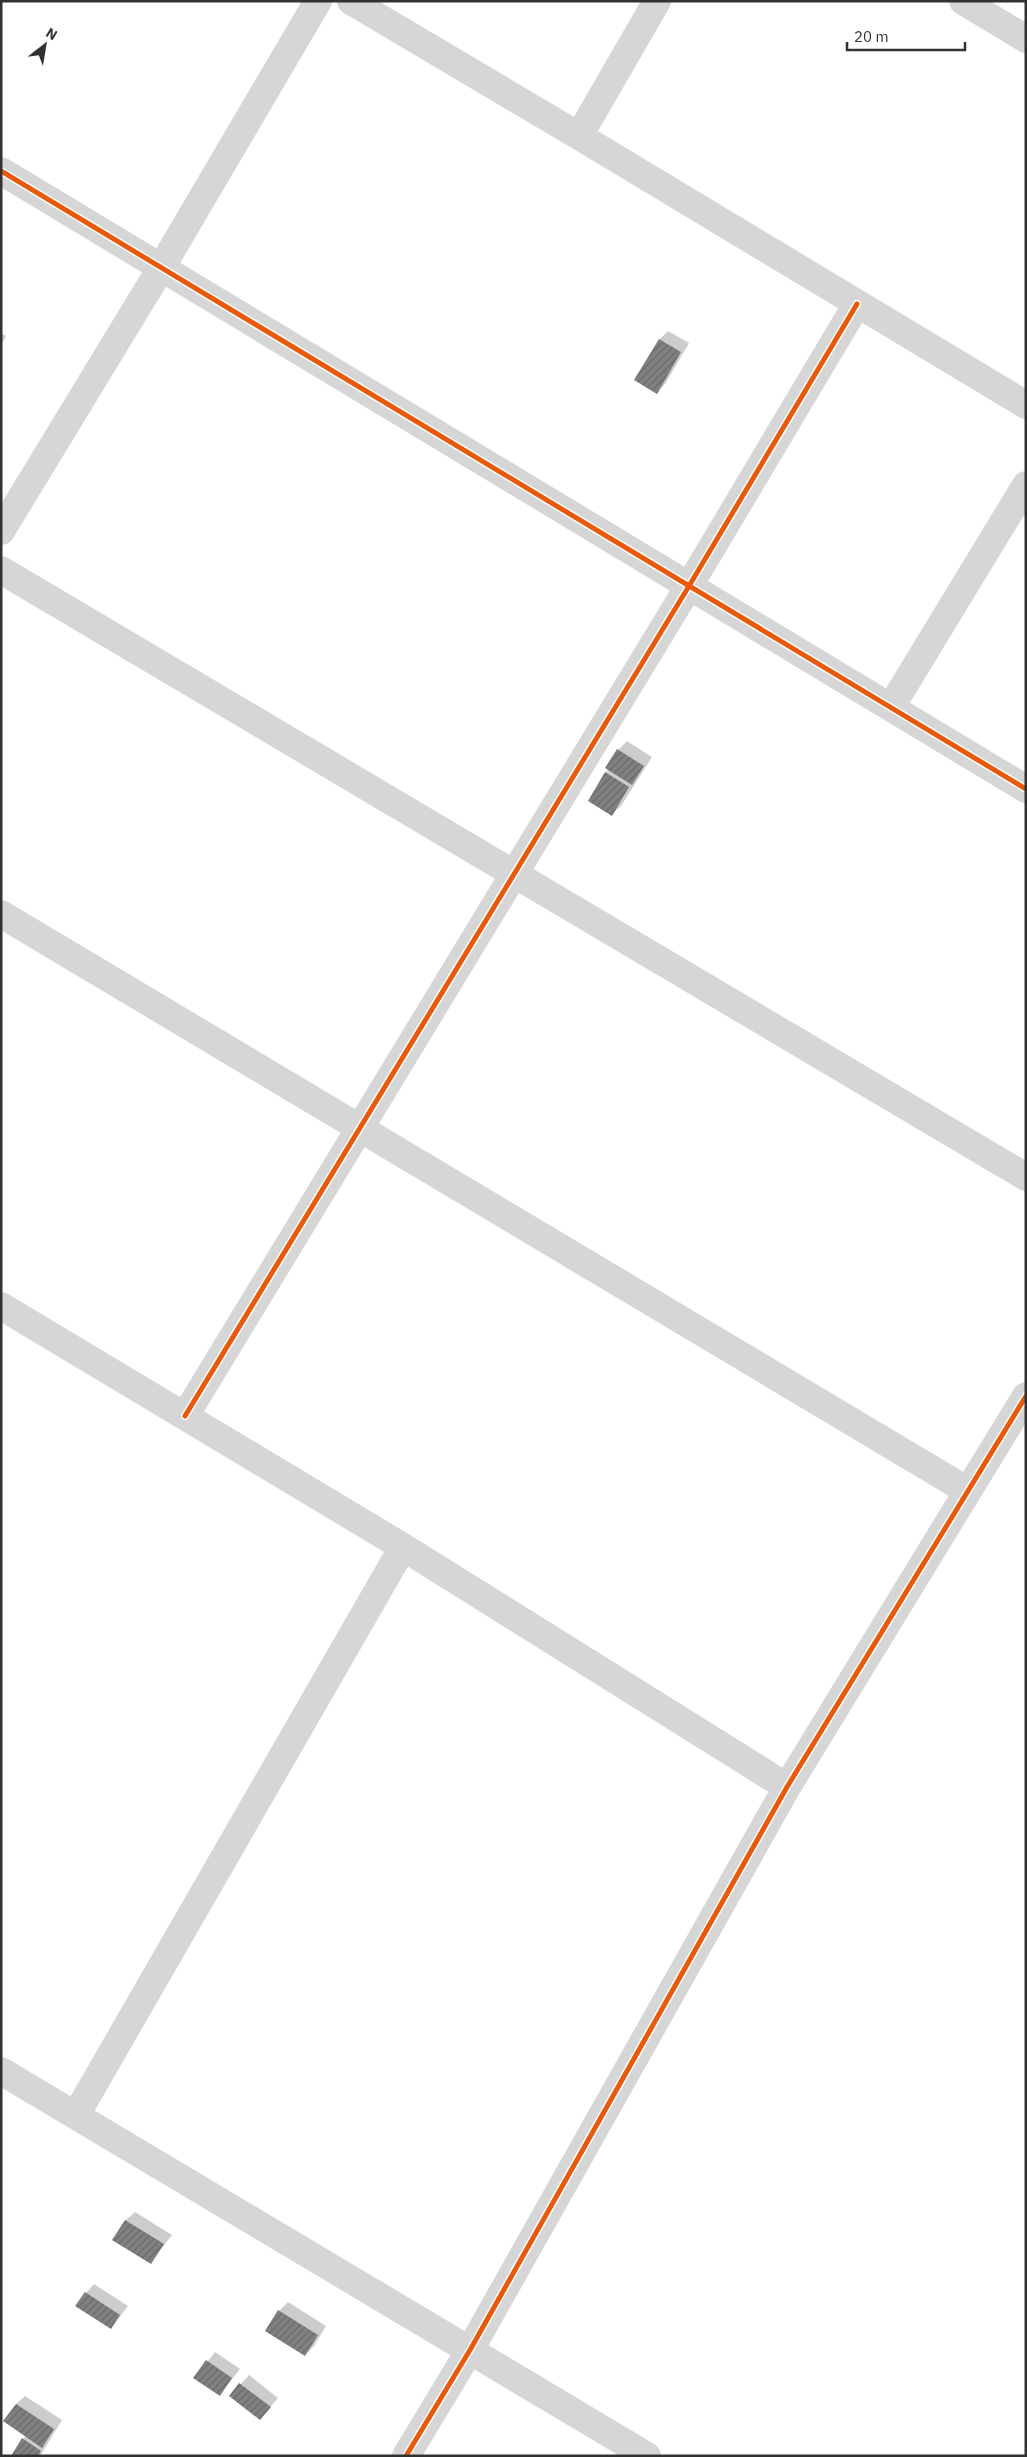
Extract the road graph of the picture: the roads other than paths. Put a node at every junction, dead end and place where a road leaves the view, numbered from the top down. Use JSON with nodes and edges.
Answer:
{"nodes":[{"id":1,"x":318,"y":1,"type":"edge"},
{"id":2,"x":351,"y":1,"type":"edge"},
{"id":3,"x":657,"y":1,"type":"edge"},
{"id":4,"x":963,"y":1,"type":"edge"},
{"id":5,"x":1026,"y":39,"type":"edge"},
{"id":6,"x":579,"y":136,"type":"junction"},
{"id":7,"x":1,"y":171,"type":"edge"},
{"id":8,"x":161,"y":268,"type":"junction"},
{"id":9,"x":857,"y":304,"type":"junction"},
{"id":10,"x":1026,"y":405,"type":"edge"},
{"id":11,"x":1026,"y":484,"type":"edge"},
{"id":12,"x":1,"y":531,"type":"edge"},
{"id":13,"x":1,"y":570,"type":"edge"},
{"id":14,"x":689,"y":586,"type":"junction"},
{"id":15,"x":890,"y":707,"type":"junction"},
{"id":16,"x":1026,"y":790,"type":"edge"},
{"id":17,"x":514,"y":874,"type":"junction"},
{"id":18,"x":1,"y":914,"type":"edge"},
{"id":19,"x":360,"y":1128,"type":"junction"},
{"id":20,"x":1026,"y":1177,"type":"edge"},
{"id":21,"x":1,"y":1306,"type":"edge"},
{"id":22,"x":1026,"y":1396,"type":"edge"},
{"id":23,"x":185,"y":1416,"type":"junction"},
{"id":24,"x":968,"y":1491,"type":"junction"},
{"id":25,"x":403,"y":1547,"type":"junction"},
{"id":26,"x":787,"y":1788,"type":"junction"},
{"id":27,"x":1,"y":2071,"type":"edge"},
{"id":28,"x":76,"y":2116,"type":"junction"},
{"id":29,"x":470,"y":2350,"type":"junction"},
{"id":30,"x":406,"y":2456,"type":"edge"},
{"id":31,"x":648,"y":2456,"type":"edge"}],
"edges":[{"from":1,"to":8,"type":"street"},
{"from":2,"to":6,"type":"street"},
{"from":3,"to":6,"type":"street"},
{"from":4,"to":5,"type":"street"},
{"from":6,"to":9,"type":"street"},
{"from":7,"to":8,"type":"street"},
{"from":8,"to":12,"type":"street"},
{"from":8,"to":14,"type":"street"},
{"from":9,"to":10,"type":"street"},
{"from":9,"to":14,"type":"street"},
{"from":11,"to":15,"type":"street"},
{"from":13,"to":17,"type":"street"},
{"from":14,"to":15,"type":"street"},
{"from":14,"to":17,"type":"street"},
{"from":15,"to":16,"type":"street"},
{"from":17,"to":19,"type":"street"},
{"from":17,"to":20,"type":"street"},
{"from":18,"to":19,"type":"street"},
{"from":19,"to":23,"type":"street"},
{"from":19,"to":24,"type":"street"},
{"from":21,"to":23,"type":"street"},
{"from":22,"to":24,"type":"street"},
{"from":23,"to":25,"type":"street"},
{"from":24,"to":26,"type":"street"},
{"from":25,"to":26,"type":"street"},
{"from":25,"to":28,"type":"street"},
{"from":26,"to":29,"type":"street"},
{"from":27,"to":28,"type":"street"},
{"from":28,"to":29,"type":"street"},
{"from":29,"to":30,"type":"street"},
{"from":29,"to":31,"type":"street"}]}
